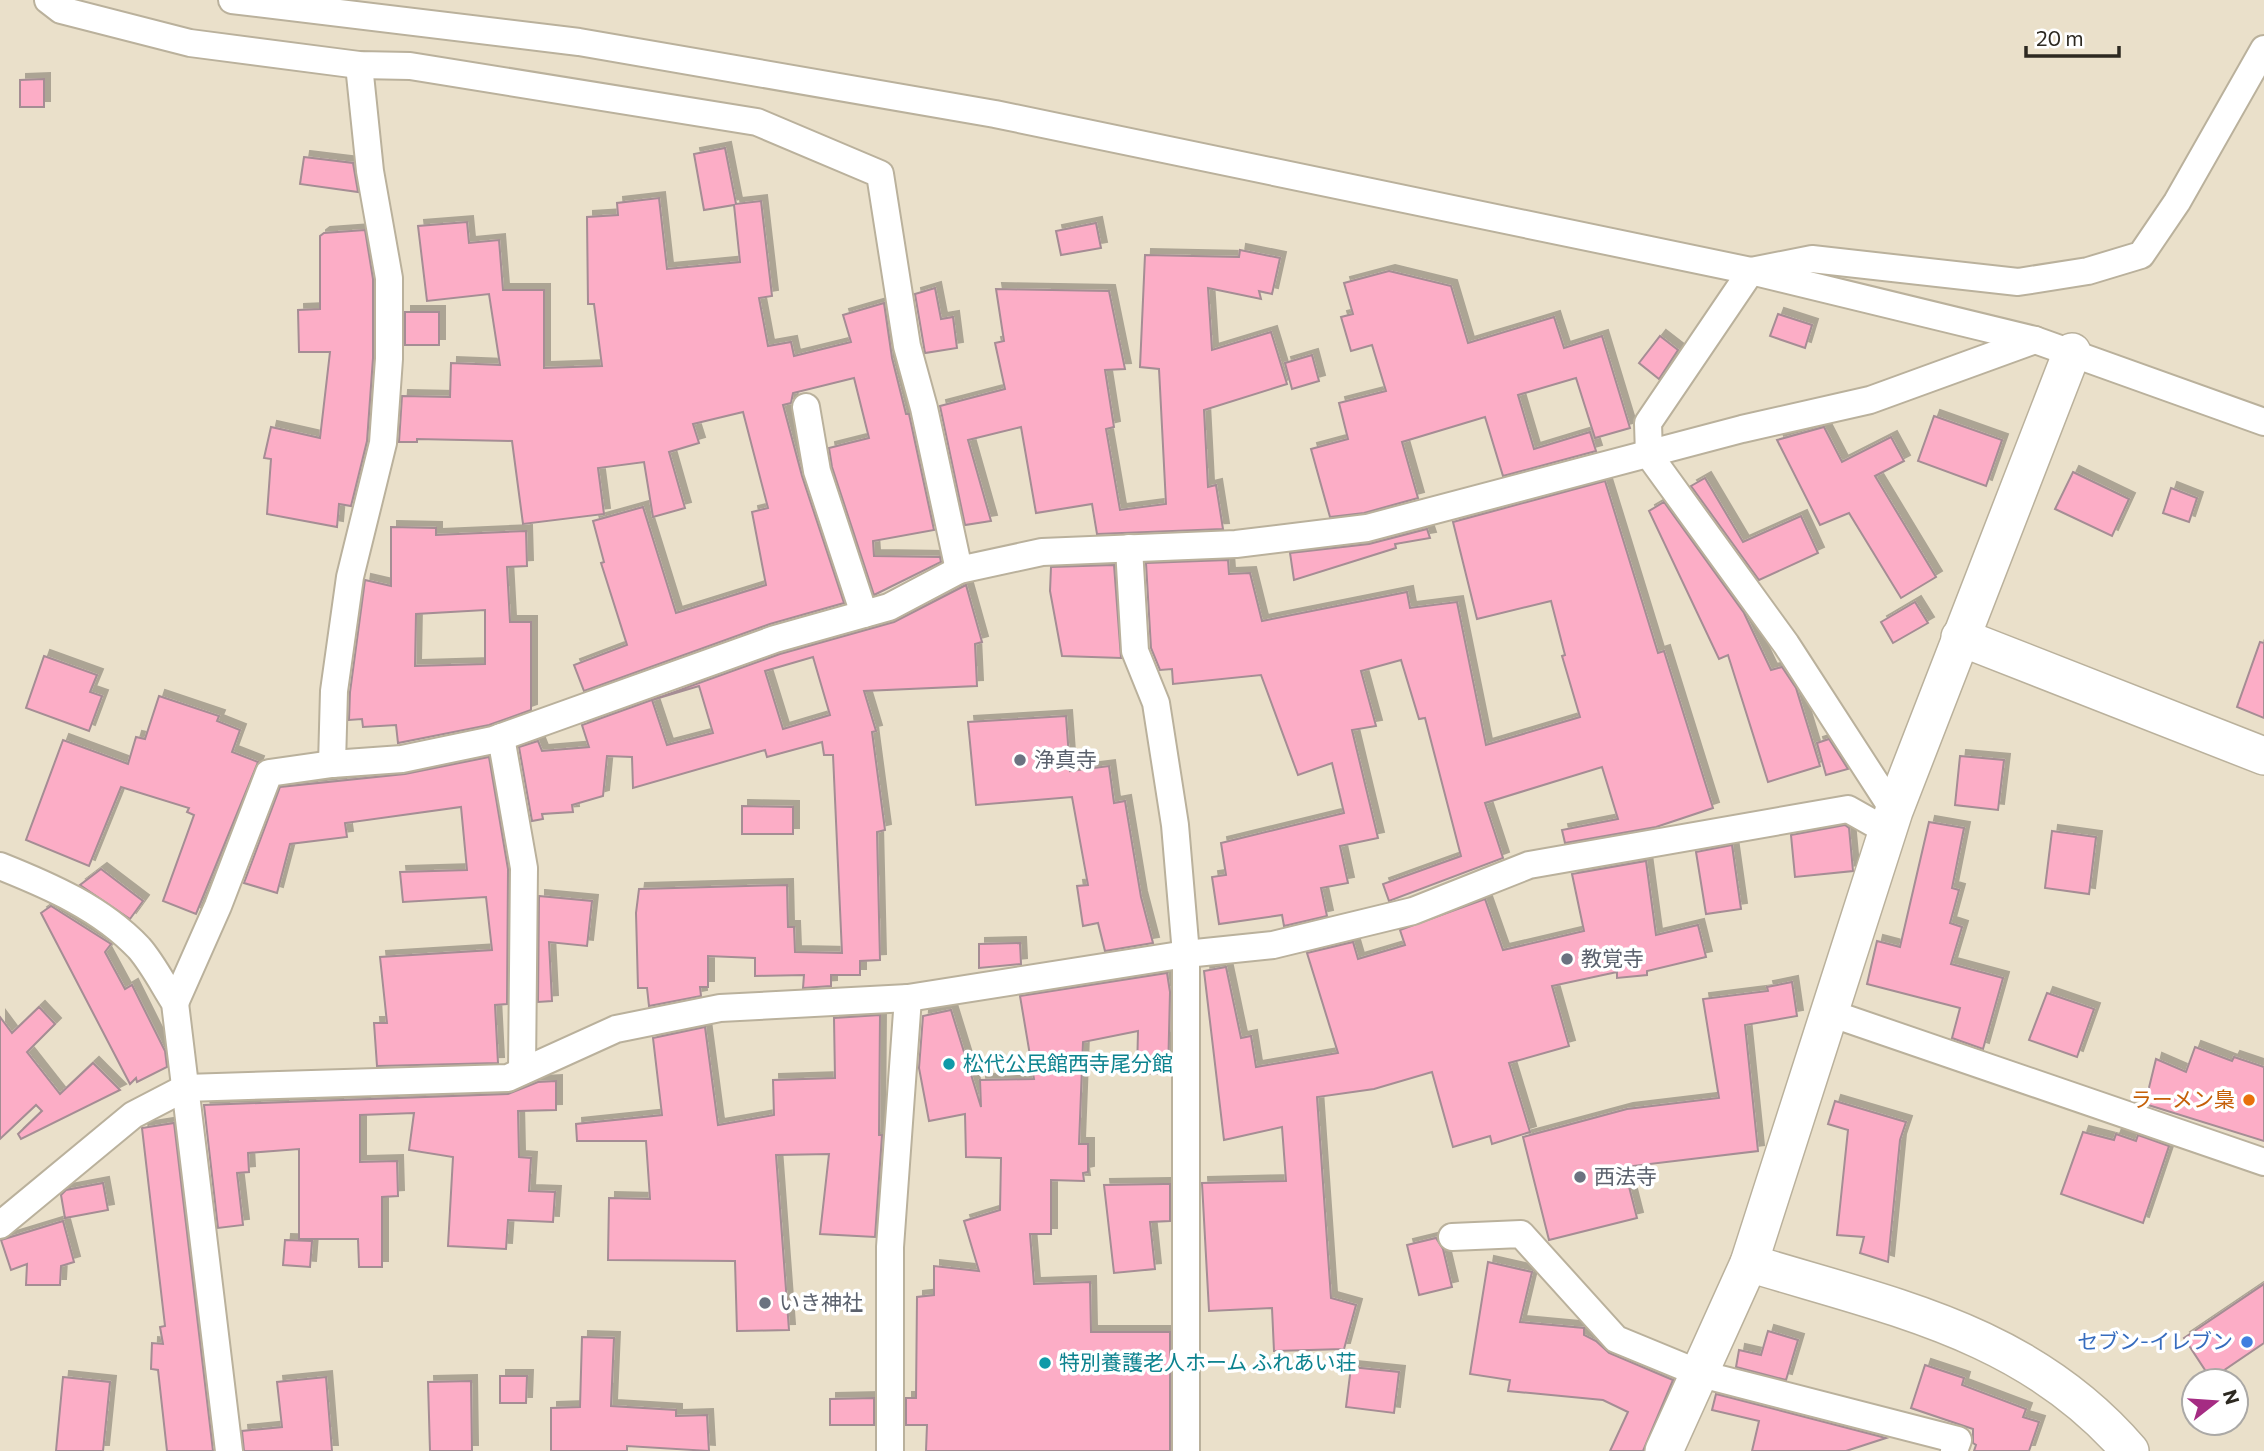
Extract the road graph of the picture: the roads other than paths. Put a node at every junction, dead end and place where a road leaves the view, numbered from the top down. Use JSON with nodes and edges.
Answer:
{"nodes":[{"id":1,"x":48,"y":0,"type":"edge"},
{"id":2,"x":232,"y":0,"type":"edge"},
{"id":3,"x":2264,"y":49,"type":"edge"},
{"id":4,"x":359,"y":65,"type":"junction"},
{"id":5,"x":1751,"y":271,"type":"junction"},
{"id":6,"x":2035,"y":340,"type":"junction"},
{"id":7,"x":2072,"y":352,"type":"junction"},
{"id":8,"x":806,"y":407,"type":"dead end"},
{"id":9,"x":2264,"y":422,"type":"edge"},
{"id":10,"x":1649,"y":455,"type":"junction"},
{"id":11,"x":1129,"y":548,"type":"junction"},
{"id":12,"x":959,"y":570,"type":"junction"},
{"id":13,"x":864,"y":614,"type":"junction"},
{"id":14,"x":1960,"y":637,"type":"junction"},
{"id":15,"x":501,"y":737,"type":"junction"},
{"id":16,"x":2264,"y":756,"type":"edge"},
{"id":17,"x":332,"y":764,"type":"junction"},
{"id":18,"x":1890,"y":821,"type":"junction"},
{"id":19,"x":0,"y":866,"type":"edge"},
{"id":20,"x":1186,"y":954,"type":"junction"},
{"id":21,"x":908,"y":998,"type":"junction"},
{"id":22,"x":175,"y":1003,"type":"junction"},
{"id":23,"x":1827,"y":1012,"type":"junction"},
{"id":24,"x":522,"y":1071,"type":"junction"},
{"id":25,"x":186,"y":1088,"type":"junction"},
{"id":26,"x":2264,"y":1162,"type":"edge"},
{"id":27,"x":0,"y":1225,"type":"edge"},
{"id":28,"x":1452,"y":1237,"type":"dead end"},
{"id":29,"x":1749,"y":1263,"type":"junction"},
{"id":30,"x":1701,"y":1374,"type":"junction"},
{"id":31,"x":229,"y":1451,"type":"edge"},
{"id":32,"x":890,"y":1451,"type":"edge"},
{"id":33,"x":1186,"y":1451,"type":"edge"},
{"id":34,"x":1664,"y":1451,"type":"edge"},
{"id":35,"x":1954,"y":1451,"type":"edge"},
{"id":36,"x":2130,"y":1451,"type":"edge"}],
"edges":[{"from":1,"to":4,"type":"street"},
{"from":2,"to":5,"type":"street"},
{"from":3,"to":5,"type":"street"},
{"from":4,"to":12,"type":"street"},
{"from":4,"to":17,"type":"street"},
{"from":5,"to":6,"type":"street"},
{"from":5,"to":10,"type":"street"},
{"from":6,"to":7,"type":"street"},
{"from":6,"to":10,"type":"street"},
{"from":7,"to":9,"type":"street"},
{"from":7,"to":14,"type":"street"},
{"from":8,"to":13,"type":"street"},
{"from":10,"to":11,"type":"street"},
{"from":10,"to":18,"type":"street"},
{"from":11,"to":12,"type":"street"},
{"from":11,"to":20,"type":"street"},
{"from":12,"to":13,"type":"street"},
{"from":13,"to":15,"type":"street"},
{"from":14,"to":16,"type":"street"},
{"from":14,"to":18,"type":"street"},
{"from":15,"to":17,"type":"street"},
{"from":15,"to":24,"type":"street"},
{"from":17,"to":22,"type":"street"},
{"from":18,"to":20,"type":"street"},
{"from":18,"to":23,"type":"street"},
{"from":19,"to":22,"type":"street"},
{"from":20,"to":21,"type":"street"},
{"from":20,"to":33,"type":"street"},
{"from":21,"to":24,"type":"street"},
{"from":21,"to":32,"type":"street"},
{"from":22,"to":25,"type":"street"},
{"from":23,"to":26,"type":"street"},
{"from":23,"to":29,"type":"street"},
{"from":24,"to":25,"type":"street"},
{"from":25,"to":27,"type":"street"},
{"from":25,"to":31,"type":"street"},
{"from":28,"to":30,"type":"street"},
{"from":29,"to":30,"type":"street"},
{"from":29,"to":36,"type":"street"},
{"from":30,"to":34,"type":"street"},
{"from":30,"to":35,"type":"street"}]}
